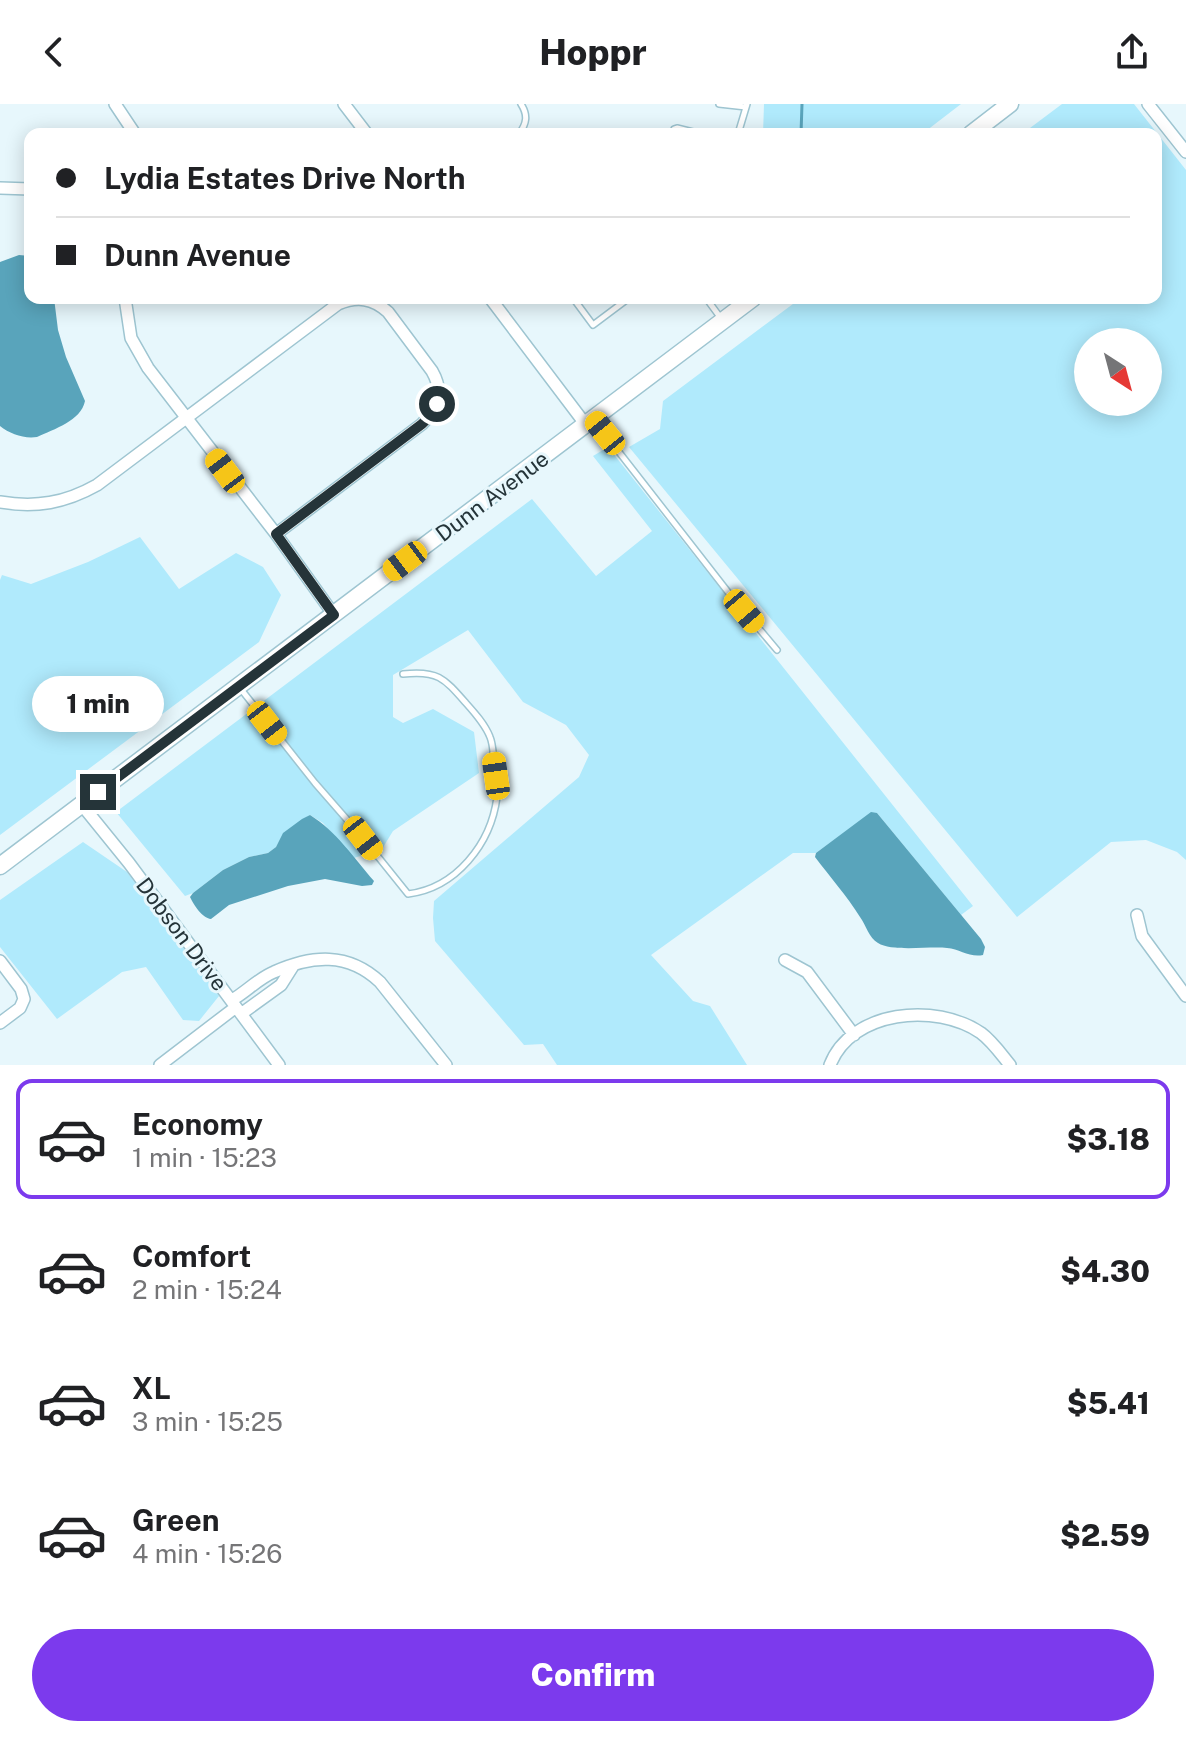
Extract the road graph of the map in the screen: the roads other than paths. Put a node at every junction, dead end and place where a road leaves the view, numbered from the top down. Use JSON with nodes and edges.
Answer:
{"nodes":[{"id":1,"x":115,"y":104,"type":"edge"},
{"id":2,"x":521,"y":104,"type":"edge"},
{"id":3,"x":719,"y":104,"type":"edge"},
{"id":4,"x":1010,"y":104,"type":"edge"},
{"id":5,"x":1148,"y":104,"type":"edge"},
{"id":6,"x":347,"y":105,"type":"edge"},
{"id":7,"x":747,"y":106,"type":"edge"},
{"id":8,"x":131,"y":128,"type":"edge"},
{"id":9,"x":363,"y":128,"type":"edge"},
{"id":10,"x":522,"y":128,"type":"edge"},
{"id":11,"x":740,"y":128,"type":"edge"},
{"id":12,"x":979,"y":128,"type":"edge"},
{"id":13,"x":1186,"y":152,"type":"edge"},
{"id":14,"x":0,"y":188,"type":"edge"},
{"id":15,"x":24,"y":189,"type":"edge"},
{"id":16,"x":126,"y":304,"type":"edge"},
{"id":17,"x":338,"y":304,"type":"edge"},
{"id":18,"x":380,"y":304,"type":"edge"},
{"id":19,"x":495,"y":304,"type":"edge"},
{"id":20,"x":577,"y":304,"type":"edge"},
{"id":21,"x":621,"y":304,"type":"edge"},
{"id":22,"x":710,"y":304,"type":"edge"},
{"id":23,"x":745,"y":304,"type":"edge"},
{"id":24,"x":723,"y":321,"type":"junction"},
{"id":25,"x":185,"y":418,"type":"junction"},
{"id":26,"x":590,"y":422,"type":"junction"},
{"id":27,"x":0,"y":502,"type":"edge"},
{"id":28,"x":276,"y":534,"type":"junction"},
{"id":29,"x":334,"y":615,"type":"junction"},
{"id":30,"x":777,"y":650,"type":"dead end"},
{"id":31,"x":403,"y":674,"type":"dead end"},
{"id":32,"x":239,"y":687,"type":"junction"},
{"id":33,"x":82,"y":805,"type":"junction"},
{"id":34,"x":0,"y":866,"type":"edge"},
{"id":35,"x":1137,"y":915,"type":"dead end"},
{"id":36,"x":785,"y":960,"type":"dead end"},
{"id":37,"x":0,"y":961,"type":"edge"},
{"id":38,"x":1186,"y":996,"type":"edge"},
{"id":39,"x":237,"y":1007,"type":"junction"},
{"id":40,"x":0,"y":1023,"type":"edge"},
{"id":41,"x":854,"y":1035,"type":"junction"},
{"id":42,"x":160,"y":1065,"type":"edge"},
{"id":43,"x":279,"y":1065,"type":"edge"},
{"id":44,"x":446,"y":1065,"type":"edge"},
{"id":45,"x":830,"y":1065,"type":"edge"},
{"id":46,"x":1010,"y":1065,"type":"edge"}],
"edges":[{"from":1,"to":8,"type":"street"},
{"from":2,"to":10,"type":"lane"},
{"from":3,"to":7,"type":"lane"},
{"from":4,"to":12,"type":"main road"},
{"from":5,"to":13,"type":"street"},
{"from":6,"to":9,"type":"street"},
{"from":7,"to":11,"type":"lane"},
{"from":14,"to":15,"type":"street"},
{"from":16,"to":25,"type":"street"},
{"from":17,"to":25,"type":"street"},
{"from":18,"to":28,"type":"street"},
{"from":19,"to":26,"type":"street"},
{"from":20,"to":21,"type":"lane"},
{"from":22,"to":24,"type":"lane"},
{"from":23,"to":24,"type":"main road","name":"Dunn Avenue"},
{"from":24,"to":26,"type":"main road","name":"Dunn Avenue"},
{"from":25,"to":27,"type":"street"},
{"from":25,"to":28,"type":"street"},
{"from":26,"to":29,"type":"main road","name":"Dunn Avenue"},
{"from":26,"to":30,"type":"lane"},
{"from":28,"to":29,"type":"street"},
{"from":29,"to":32,"type":"main road","name":"Dunn Avenue"},
{"from":31,"to":32,"type":"lane"},
{"from":32,"to":33,"type":"main road","name":"Dunn Avenue"},
{"from":33,"to":34,"type":"main road","name":"Dunn Avenue"},
{"from":33,"to":39,"type":"street","name":"Dobson Drive"},
{"from":35,"to":38,"type":"street"},
{"from":36,"to":41,"type":"street"},
{"from":37,"to":40,"type":"street"},
{"from":39,"to":42,"type":"street"},
{"from":39,"to":43,"type":"street","name":"Dobson Drive"},
{"from":39,"to":44,"type":"street"},
{"from":41,"to":45,"type":"street"},
{"from":41,"to":46,"type":"street"}]}
